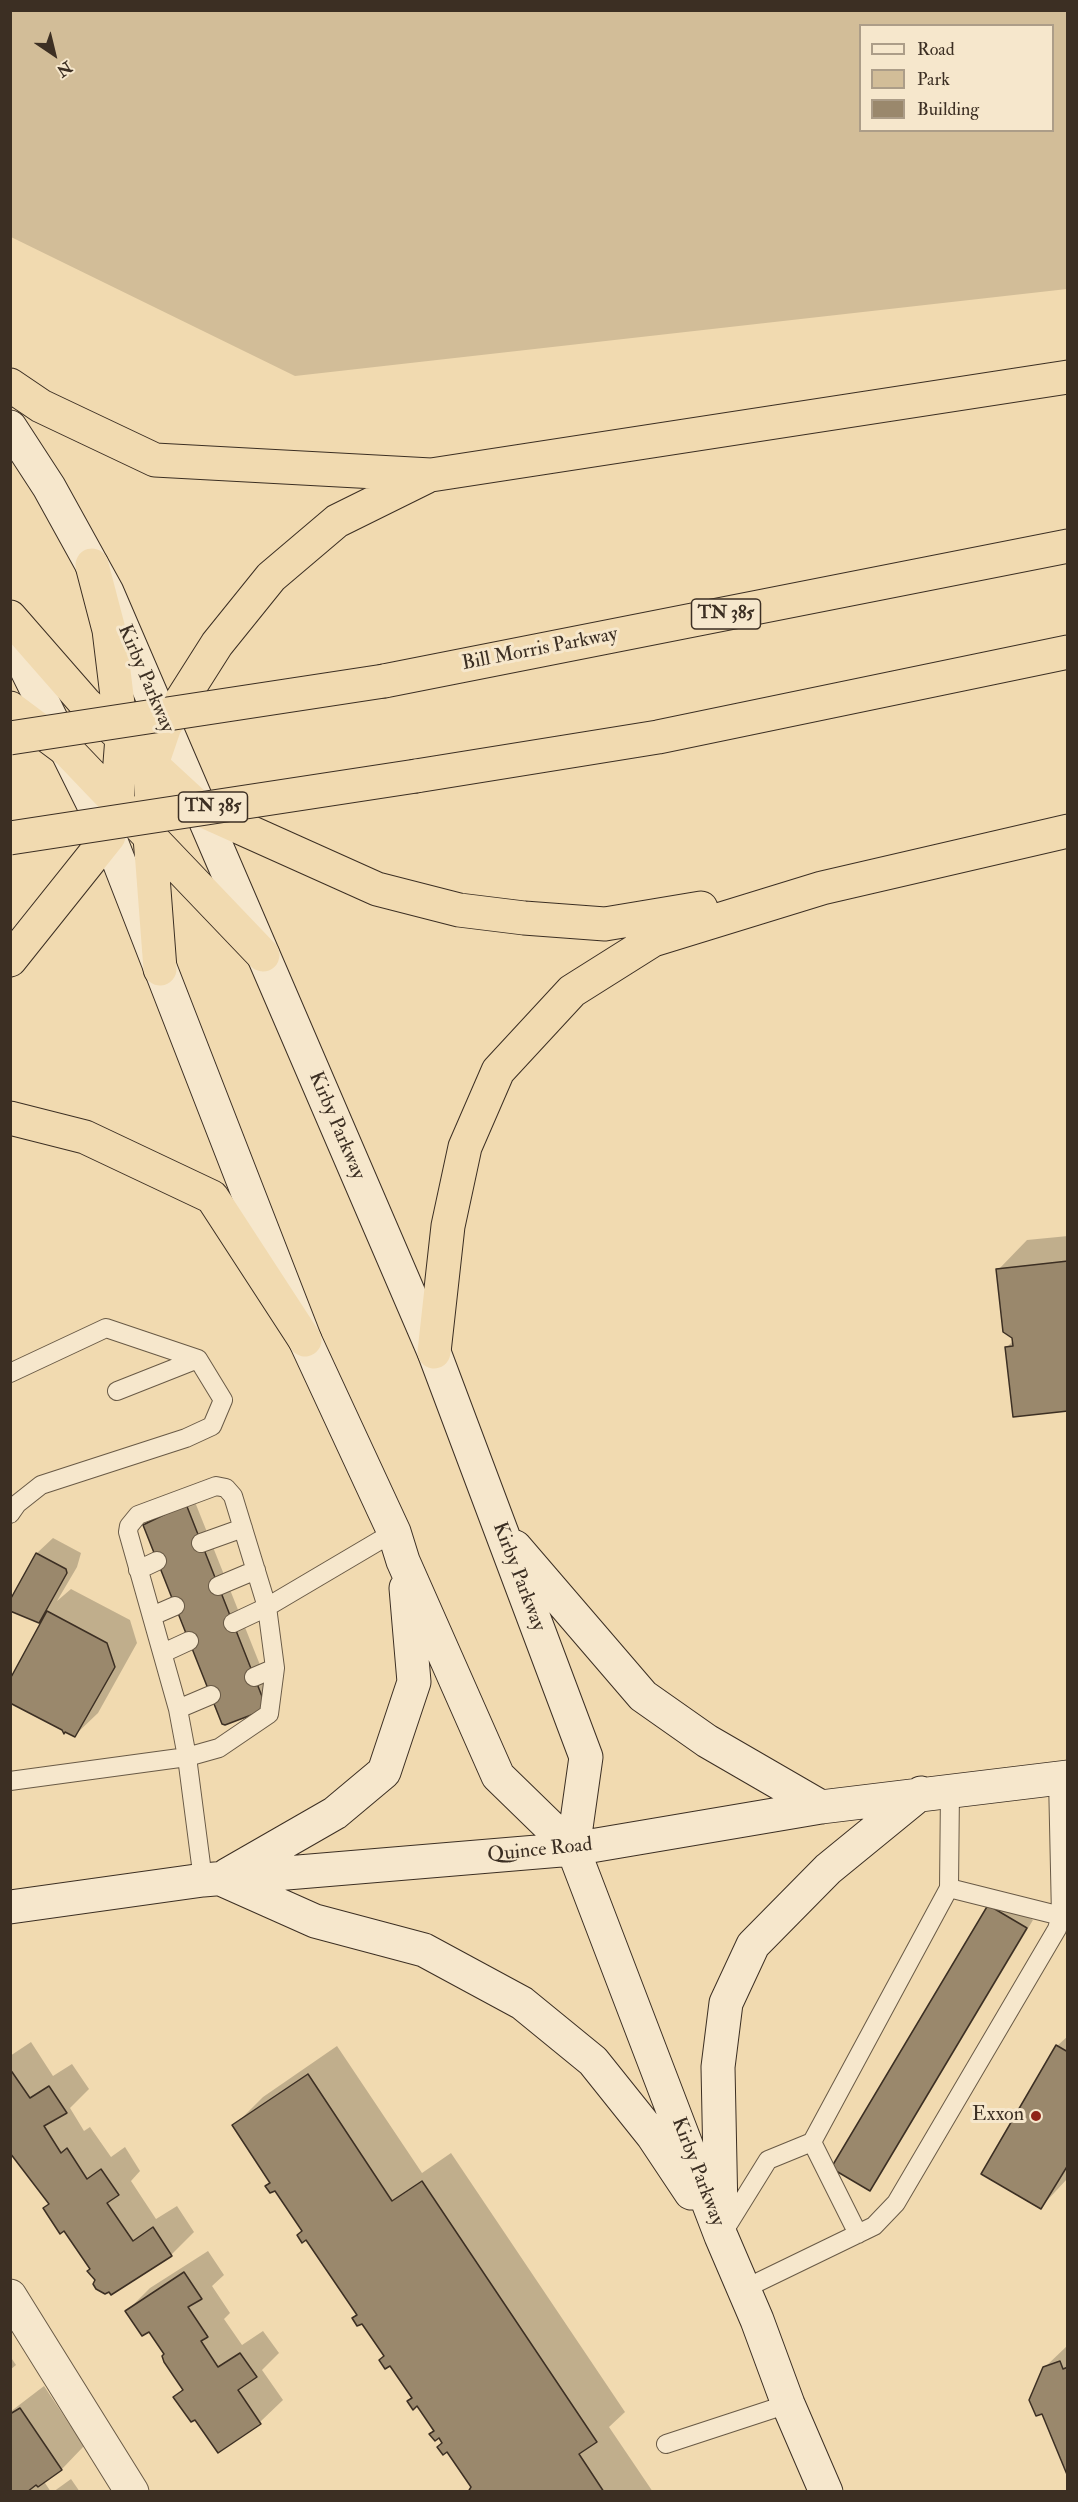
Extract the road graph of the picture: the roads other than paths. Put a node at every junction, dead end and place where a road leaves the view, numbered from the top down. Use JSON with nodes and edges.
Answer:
{"nodes":[{"id":1,"x":1068,"y":377,"type":"edge"},
{"id":2,"x":10,"y":385,"type":"edge"},
{"id":3,"x":10,"y":427,"type":"edge"},
{"id":4,"x":431,"y":475,"type":"junction"},
{"id":5,"x":1068,"y":546,"type":"edge"},
{"id":6,"x":92,"y":565,"type":"junction"},
{"id":7,"x":10,"y":617,"type":"edge"},
{"id":8,"x":10,"y":636,"type":"edge"},
{"id":9,"x":1068,"y":652,"type":"edge"},
{"id":10,"x":10,"y":708,"type":"edge"},
{"id":11,"x":165,"y":726,"type":"junction"},
{"id":12,"x":122,"y":737,"type":"junction"},
{"id":13,"x":10,"y":738,"type":"edge"},
{"id":14,"x":69,"y":752,"type":"junction"},
{"id":15,"x":152,"y":764,"type":"junction"},
{"id":16,"x":117,"y":802,"type":"junction"},
{"id":17,"x":201,"y":810,"type":"junction"},
{"id":18,"x":1068,"y":831,"type":"edge"},
{"id":19,"x":109,"y":836,"type":"junction"},
{"id":20,"x":150,"y":837,"type":"junction"},
{"id":21,"x":10,"y":838,"type":"edge"},
{"id":22,"x":822,"y":888,"type":"junction"},
{"id":23,"x":263,"y":955,"type":"junction"},
{"id":24,"x":10,"y":960,"type":"edge"},
{"id":25,"x":160,"y":969,"type":"junction"},
{"id":26,"x":10,"y":1118,"type":"edge"},
{"id":27,"x":305,"y":1340,"type":"junction"},
{"id":28,"x":434,"y":1352,"type":"junction"},
{"id":29,"x":198,"y":1359,"type":"junction"},
{"id":30,"x":10,"y":1372,"type":"edge"},
{"id":31,"x":117,"y":1391,"type":"dead end"},
{"id":32,"x":10,"y":1514,"type":"edge"},
{"id":33,"x":243,"y":1528,"type":"junction"},
{"id":34,"x":499,"y":1528,"type":"junction"},
{"id":35,"x":201,"y":1544,"type":"dead end"},
{"id":36,"x":399,"y":1546,"type":"junction"},
{"id":37,"x":157,"y":1561,"type":"dead end"},
{"id":38,"x":138,"y":1570,"type":"junction"},
{"id":39,"x":256,"y":1570,"type":"junction"},
{"id":40,"x":218,"y":1586,"type":"dead end"},
{"id":41,"x":175,"y":1606,"type":"dead end"},
{"id":42,"x":267,"y":1606,"type":"junction"},
{"id":43,"x":152,"y":1616,"type":"junction"},
{"id":44,"x":233,"y":1623,"type":"dead end"},
{"id":45,"x":189,"y":1641,"type":"dead end"},
{"id":46,"x":163,"y":1653,"type":"junction"},
{"id":47,"x":274,"y":1668,"type":"junction"},
{"id":48,"x":254,"y":1677,"type":"dead end"},
{"id":49,"x":211,"y":1695,"type":"dead end"},
{"id":50,"x":178,"y":1709,"type":"junction"},
{"id":51,"x":187,"y":1757,"type":"junction"},
{"id":52,"x":1063,"y":1777,"type":"edge"},
{"id":53,"x":10,"y":1781,"type":"edge"},
{"id":54,"x":936,"y":1791,"type":"junction"},
{"id":55,"x":821,"y":1807,"type":"junction"},
{"id":56,"x":573,"y":1849,"type":"junction"},
{"id":57,"x":212,"y":1879,"type":"junction"},
{"id":58,"x":948,"y":1888,"type":"junction"},
{"id":59,"x":10,"y":1907,"type":"edge"},
{"id":60,"x":1061,"y":1916,"type":"junction"},
{"id":61,"x":812,"y":2142,"type":"junction"},
{"id":62,"x":858,"y":2234,"type":"junction"},
{"id":63,"x":721,"y":2236,"type":"junction"},
{"id":64,"x":744,"y":2289,"type":"junction"},
{"id":65,"x":10,"y":2296,"type":"edge"},
{"id":66,"x":788,"y":2404,"type":"junction"},
{"id":67,"x":666,"y":2444,"type":"dead end"},
{"id":68,"x":132,"y":2492,"type":"edge"},
{"id":69,"x":826,"y":2492,"type":"edge"}],
"edges":[{"from":1,"to":4,"type":"highway"},
{"from":2,"to":4,"type":"highway"},
{"from":3,"to":6,"type":"main road","name":"Kirby Parkway"},
{"from":4,"to":11,"type":"highway"},
{"from":5,"to":13,"type":"highway","name":"Bill Morris Parkway","number":"TN 385","bridge":true},
{"from":6,"to":11,"type":"main road","name":"Kirby Parkway"},
{"from":6,"to":12,"type":"highway"},
{"from":7,"to":12,"type":"highway"},
{"from":8,"to":14,"type":"main road","name":"Kirby Parkway"},
{"from":9,"to":21,"type":"highway","number":"TN 385","bridge":true},
{"from":10,"to":14,"type":"highway"},
{"from":11,"to":15,"type":"highway"},
{"from":11,"to":17,"type":"main road","name":"Kirby Parkway"},
{"from":12,"to":15,"type":"highway"},
{"from":12,"to":16,"type":"highway"},
{"from":14,"to":16,"type":"highway"},
{"from":14,"to":19,"type":"main road","name":"Kirby Parkway"},
{"from":15,"to":17,"type":"highway"},
{"from":15,"to":20,"type":"highway"},
{"from":16,"to":19,"type":"highway"},
{"from":16,"to":20,"type":"highway"},
{"from":17,"to":22,"type":"highway"},
{"from":17,"to":23,"type":"main road","name":"Kirby Parkway"},
{"from":18,"to":22,"type":"highway"},
{"from":19,"to":24,"type":"highway"},
{"from":19,"to":25,"type":"main road","name":"Kirby Parkway"},
{"from":20,"to":23,"type":"highway"},
{"from":20,"to":25,"type":"highway"},
{"from":22,"to":28,"type":"highway"},
{"from":23,"to":28,"type":"main road","name":"Kirby Parkway"},
{"from":25,"to":27,"type":"main road","name":"Kirby Parkway"},
{"from":26,"to":27,"type":"highway"},
{"from":27,"to":36,"type":"main road","name":"Kirby Parkway"},
{"from":28,"to":34,"type":"main road","name":"Kirby Parkway"},
{"from":29,"to":30,"type":"lane"},
{"from":29,"to":31,"type":"lane"},
{"from":29,"to":32,"type":"lane"},
{"from":33,"to":35,"type":"lane"},
{"from":33,"to":38,"type":"lane"},
{"from":33,"to":39,"type":"lane"},
{"from":34,"to":55,"type":"main road"},
{"from":34,"to":56,"type":"main road","name":"Kirby Parkway"},
{"from":36,"to":42,"type":"lane"},
{"from":36,"to":56,"type":"main road","name":"Kirby Parkway"},
{"from":36,"to":57,"type":"main road"},
{"from":37,"to":38,"type":"lane"},
{"from":38,"to":43,"type":"lane"},
{"from":39,"to":40,"type":"lane"},
{"from":39,"to":42,"type":"lane"},
{"from":41,"to":43,"type":"lane"},
{"from":42,"to":44,"type":"lane"},
{"from":42,"to":47,"type":"lane"},
{"from":43,"to":46,"type":"lane"},
{"from":45,"to":46,"type":"lane"},
{"from":46,"to":50,"type":"lane"},
{"from":47,"to":48,"type":"lane"},
{"from":47,"to":51,"type":"lane"},
{"from":49,"to":50,"type":"lane"},
{"from":50,"to":51,"type":"lane"},
{"from":51,"to":53,"type":"lane"},
{"from":51,"to":57,"type":"lane"},
{"from":52,"to":54,"type":"main road","name":"Quince Road"},
{"from":52,"to":60,"type":"lane"},
{"from":54,"to":55,"type":"main road","name":"Quince Road"},
{"from":54,"to":58,"type":"lane"},
{"from":54,"to":63,"type":"main road"},
{"from":55,"to":56,"type":"main road","name":"Quince Road"},
{"from":56,"to":57,"type":"main road","name":"Quince Road"},
{"from":56,"to":63,"type":"main road","name":"Kirby Parkway"},
{"from":57,"to":59,"type":"main road","name":"Quince Road"},
{"from":57,"to":63,"type":"main road"},
{"from":58,"to":60,"type":"lane"},
{"from":58,"to":61,"type":"lane"},
{"from":60,"to":62,"type":"lane"},
{"from":61,"to":62,"type":"lane"},
{"from":61,"to":63,"type":"lane"},
{"from":62,"to":64,"type":"lane"},
{"from":63,"to":64,"type":"main road","name":"Kirby Parkway"},
{"from":64,"to":66,"type":"main road","name":"Kirby Parkway"},
{"from":65,"to":68,"type":"main road"},
{"from":66,"to":67,"type":"lane"},
{"from":66,"to":69,"type":"main road","name":"Kirby Parkway"}]}
